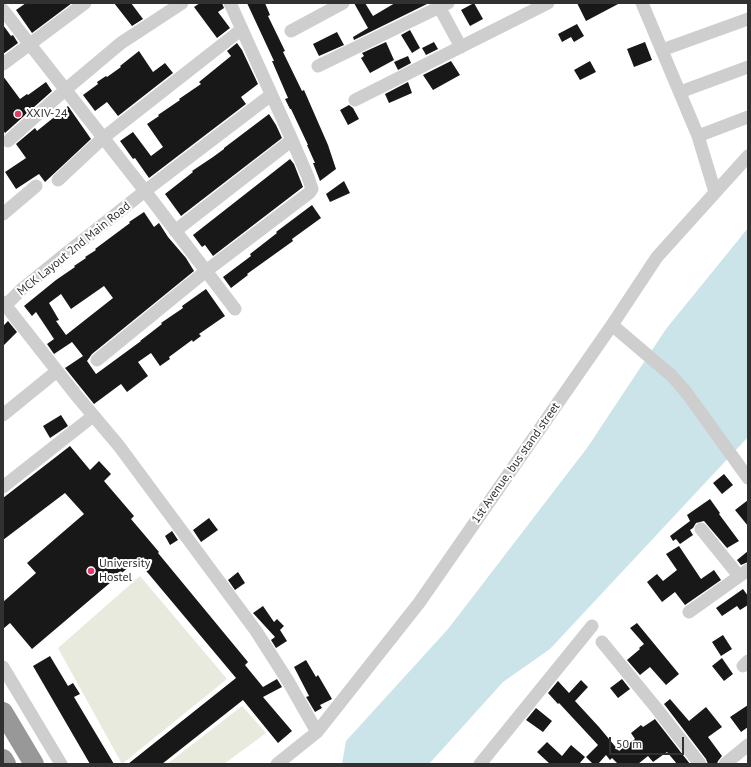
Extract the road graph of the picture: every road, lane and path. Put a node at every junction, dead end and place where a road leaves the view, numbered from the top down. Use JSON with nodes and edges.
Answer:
{"nodes":[{"id":1,"x":85,"y":3,"type":"edge"},
{"id":2,"x":182,"y":3,"type":"edge"},
{"id":3,"x":230,"y":3,"type":"edge"},
{"id":4,"x":343,"y":3,"type":"edge"},
{"id":5,"x":548,"y":3,"type":"edge"},
{"id":6,"x":643,"y":3,"type":"edge"},
{"id":7,"x":441,"y":4,"type":"edge"},
{"id":8,"x":3,"y":10,"type":"edge"},
{"id":9,"x":748,"y":19,"type":"edge"},
{"id":10,"x":242,"y":29,"type":"junction"},
{"id":11,"x":291,"y":31,"type":"dead end"},
{"id":12,"x":29,"y":44,"type":"junction"},
{"id":13,"x":461,"y":47,"type":"junction"},
{"id":14,"x":662,"y":50,"type":"junction"},
{"id":15,"x":3,"y":64,"type":"edge"},
{"id":16,"x":318,"y":66,"type":"dead end"},
{"id":17,"x":748,"y":67,"type":"edge"},
{"id":18,"x":66,"y":90,"type":"junction"},
{"id":19,"x":680,"y":92,"type":"junction"},
{"id":20,"x":271,"y":95,"type":"junction"},
{"id":21,"x":355,"y":100,"type":"dead end"},
{"id":22,"x":748,"y":117,"type":"edge"},
{"id":23,"x":698,"y":136,"type":"junction"},
{"id":24,"x":103,"y":138,"type":"junction"},
{"id":25,"x":292,"y":140,"type":"junction"},
{"id":26,"x":8,"y":141,"type":"dead end"},
{"id":27,"x":748,"y":156,"type":"edge"},
{"id":28,"x":58,"y":180,"type":"dead end"},
{"id":29,"x":36,"y":186,"type":"dead end"},
{"id":30,"x":145,"y":191,"type":"junction"},
{"id":31,"x":715,"y":192,"type":"junction"},
{"id":32,"x":3,"y":214,"type":"edge"},
{"id":33,"x":175,"y":231,"type":"junction"},
{"id":34,"x":206,"y":271,"type":"junction"},
{"id":35,"x":4,"y":305,"type":"edge"},
{"id":36,"x":235,"y":310,"type":"dead end"},
{"id":37,"x":612,"y":325,"type":"junction"},
{"id":38,"x":97,"y":360,"type":"dead end"},
{"id":39,"x":57,"y":371,"type":"junction"},
{"id":40,"x":3,"y":415,"type":"edge"},
{"id":41,"x":93,"y":416,"type":"junction"},
{"id":42,"x":748,"y":478,"type":"edge"},
{"id":43,"x":3,"y":487,"type":"edge"},
{"id":44,"x":700,"y":529,"type":"dead end"},
{"id":45,"x":744,"y":572,"type":"edge"},
{"id":46,"x":689,"y":612,"type":"dead end"},
{"id":47,"x":592,"y":626,"type":"dead end"},
{"id":48,"x":602,"y":642,"type":"dead end"},
{"id":49,"x":3,"y":667,"type":"edge"},
{"id":50,"x":3,"y":712,"type":"edge"},
{"id":51,"x":317,"y":732,"type":"junction"},
{"id":52,"x":748,"y":745,"type":"edge"},
{"id":53,"x":3,"y":759,"type":"edge"},
{"id":54,"x":6,"y":764,"type":"edge"},
{"id":55,"x":34,"y":764,"type":"edge"},
{"id":56,"x":61,"y":764,"type":"edge"},
{"id":57,"x":277,"y":764,"type":"edge"},
{"id":58,"x":480,"y":764,"type":"edge"},
{"id":59,"x":700,"y":764,"type":"edge"},
{"id":60,"x":725,"y":764,"type":"edge"}],
"edges":[{"from":1,"to":12,"type":"street"},
{"from":2,"to":18,"type":"street"},
{"from":3,"to":10,"type":"street"},
{"from":4,"to":11,"type":"street"},
{"from":5,"to":13,"type":"street"},
{"from":6,"to":14,"type":"street"},
{"from":7,"to":13,"type":"street"},
{"from":7,"to":16,"type":"street"},
{"from":8,"to":12,"type":"street"},
{"from":9,"to":14,"type":"street"},
{"from":10,"to":20,"type":"street"},
{"from":10,"to":24,"type":"street"},
{"from":12,"to":15,"type":"street"},
{"from":12,"to":18,"type":"street"},
{"from":13,"to":21,"type":"street"},
{"from":14,"to":19,"type":"street"},
{"from":17,"to":19,"type":"street"},
{"from":18,"to":24,"type":"street"},
{"from":18,"to":26,"type":"street"},
{"from":19,"to":23,"type":"street"},
{"from":20,"to":25,"type":"street"},
{"from":20,"to":30,"type":"street","name":"MCK Layout 2nd Main Road"},
{"from":22,"to":23,"type":"street"},
{"from":23,"to":31,"type":"street"},
{"from":24,"to":28,"type":"street"},
{"from":24,"to":30,"type":"street"},
{"from":25,"to":33,"type":"street"},
{"from":25,"to":34,"type":"street"},
{"from":27,"to":31,"type":"street","name":"1st Avenue, bus stand street"},
{"from":29,"to":32,"type":"street"},
{"from":30,"to":33,"type":"street"},
{"from":30,"to":35,"type":"street","name":"MCK Layout 2nd Main Road"},
{"from":31,"to":37,"type":"street","name":"1st Avenue, bus stand street"},
{"from":33,"to":34,"type":"street"},
{"from":34,"to":36,"type":"street"},
{"from":34,"to":38,"type":"street"},
{"from":35,"to":39,"type":"street"},
{"from":37,"to":42,"type":"street"},
{"from":37,"to":51,"type":"street","name":"1st Avenue, bus stand street"},
{"from":39,"to":40,"type":"street"},
{"from":39,"to":41,"type":"street"},
{"from":41,"to":43,"type":"street"},
{"from":41,"to":51,"type":"street"},
{"from":44,"to":45,"type":"street"},
{"from":45,"to":46,"type":"street"},
{"from":47,"to":58,"type":"street"},
{"from":48,"to":59,"type":"street"},
{"from":49,"to":56,"type":"street"},
{"from":50,"to":55,"type":"highway"},
{"from":51,"to":57,"type":"street","name":"1st Avenue, bus stand street"},
{"from":52,"to":60,"type":"street"},
{"from":53,"to":54,"type":"highway"}]}
